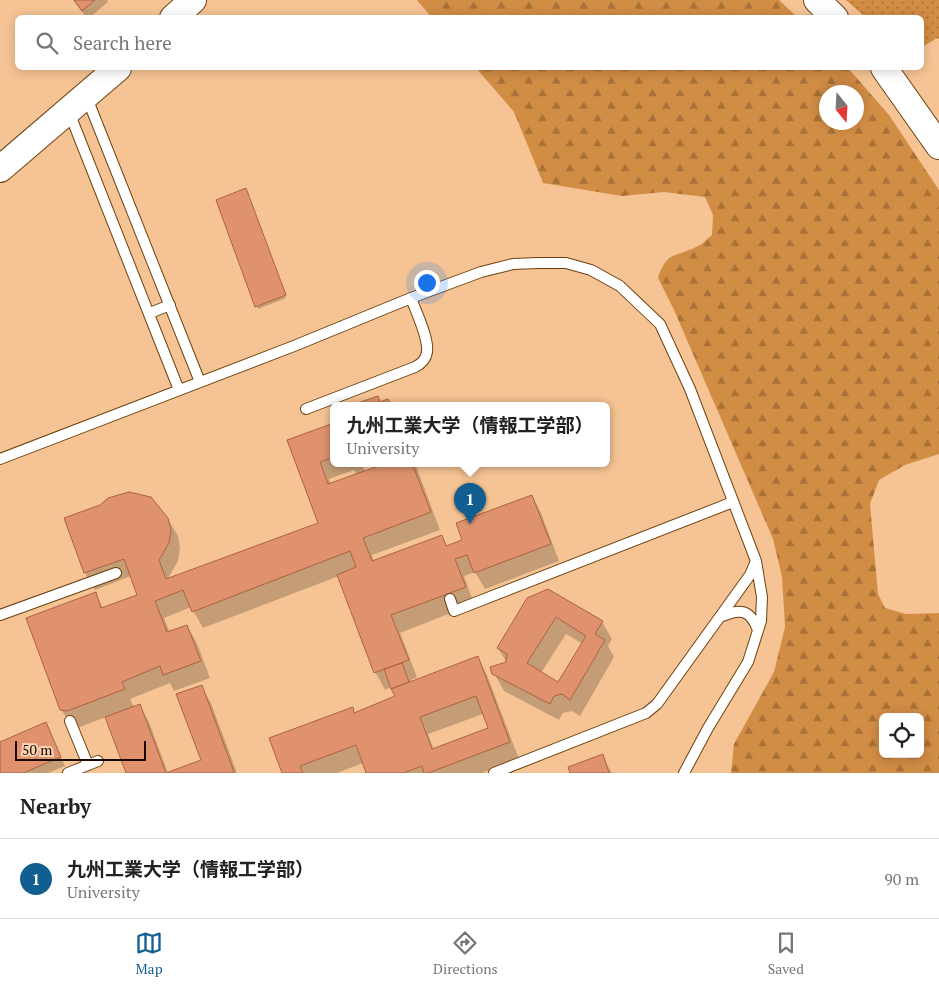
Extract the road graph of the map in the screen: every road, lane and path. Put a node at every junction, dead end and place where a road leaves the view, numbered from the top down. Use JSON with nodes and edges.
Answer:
{"nodes":[{"id":1,"x":193,"y":0,"type":"edge"},
{"id":2,"x":817,"y":0,"type":"edge"},
{"id":3,"x":176,"y":15,"type":"edge"},
{"id":4,"x":832,"y":15,"type":"edge"},
{"id":5,"x":116,"y":70,"type":"edge"},
{"id":6,"x":885,"y":70,"type":"edge"},
{"id":7,"x":78,"y":104,"type":"junction"},
{"id":8,"x":939,"y":146,"type":"edge"},
{"id":9,"x":0,"y":169,"type":"edge"},
{"id":10,"x":411,"y":298,"type":"junction"},
{"id":11,"x":170,"y":305,"type":"junction"},
{"id":12,"x":150,"y":313,"type":"junction"},
{"id":13,"x":200,"y":382,"type":"junction"},
{"id":14,"x":179,"y":390,"type":"junction"},
{"id":15,"x":306,"y":409,"type":"dead end"},
{"id":16,"x":0,"y":459,"type":"edge"},
{"id":17,"x":733,"y":502,"type":"junction"},
{"id":18,"x":756,"y":561,"type":"junction"},
{"id":19,"x":116,"y":572,"type":"dead end"},
{"id":20,"x":450,"y":599,"type":"dead end"},
{"id":21,"x":0,"y":614,"type":"edge"},
{"id":22,"x":720,"y":618,"type":"junction"},
{"id":23,"x":758,"y":630,"type":"junction"},
{"id":24,"x":70,"y":721,"type":"dead end"},
{"id":25,"x":98,"y":761,"type":"dead end"},
{"id":26,"x":88,"y":765,"type":"junction"},
{"id":27,"x":74,"y":772,"type":"edge"},
{"id":28,"x":494,"y":773,"type":"edge"},
{"id":29,"x":684,"y":773,"type":"edge"}],
"edges":[{"from":1,"to":3,"type":"street"},
{"from":2,"to":4,"type":"street"},
{"from":5,"to":7,"type":"street"},
{"from":6,"to":8,"type":"street"},
{"from":7,"to":9,"type":"street"},
{"from":7,"to":11,"type":"lane"},
{"from":7,"to":12,"type":"lane"},
{"from":10,"to":13,"type":"lane"},
{"from":10,"to":15,"type":"lane"},
{"from":10,"to":17,"type":"lane"},
{"from":11,"to":12,"type":"lane"},
{"from":11,"to":13,"type":"lane"},
{"from":12,"to":14,"type":"lane"},
{"from":13,"to":14,"type":"lane"},
{"from":14,"to":16,"type":"lane"},
{"from":17,"to":18,"type":"lane"},
{"from":17,"to":20,"type":"lane"},
{"from":18,"to":22,"type":"lane"},
{"from":18,"to":23,"type":"lane"},
{"from":19,"to":21,"type":"lane"},
{"from":22,"to":23,"type":"lane"},
{"from":22,"to":28,"type":"lane"},
{"from":23,"to":29,"type":"lane"},
{"from":24,"to":26,"type":"lane"},
{"from":25,"to":26,"type":"lane"},
{"from":26,"to":27,"type":"lane"}]}
